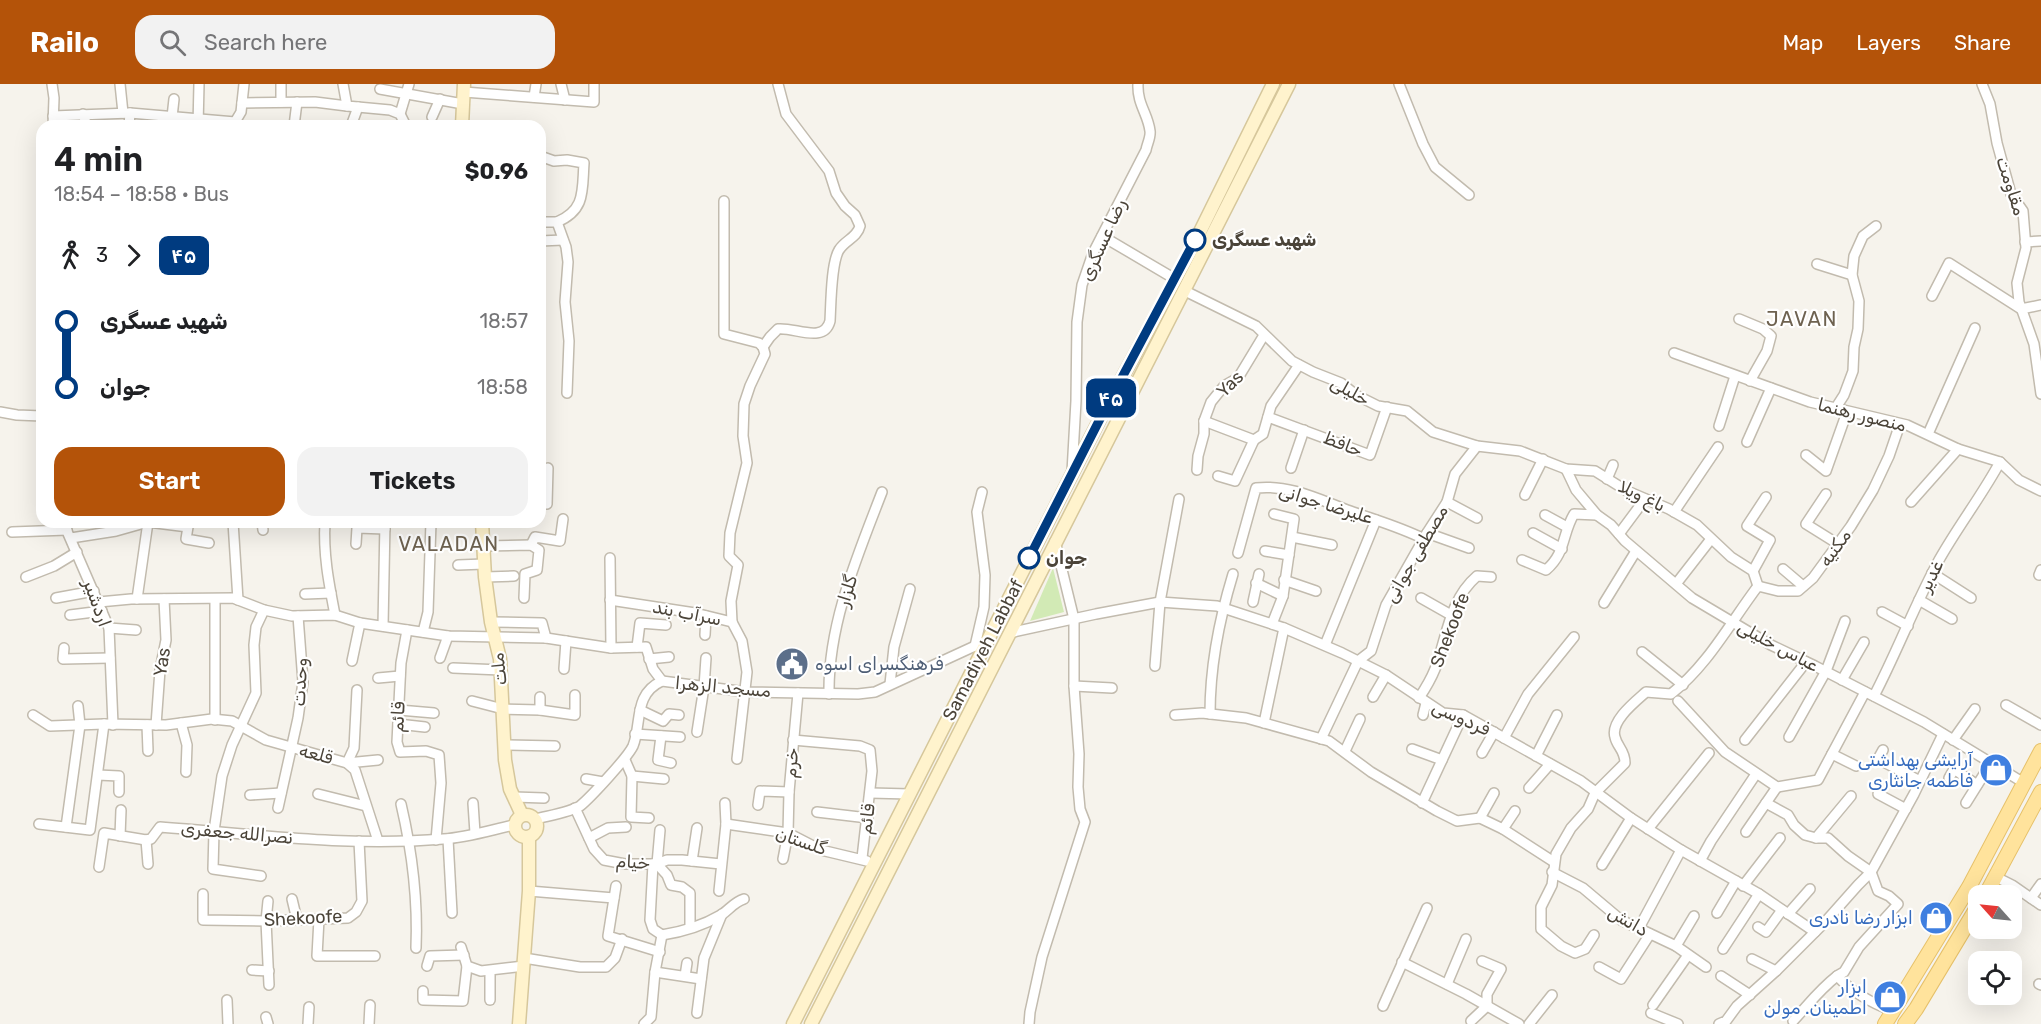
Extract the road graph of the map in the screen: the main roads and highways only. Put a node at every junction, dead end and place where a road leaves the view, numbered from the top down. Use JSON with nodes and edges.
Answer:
{"nodes":[{"id":1,"x":1273,"y":84,"type":"edge"},
{"id":2,"x":1289,"y":84,"type":"edge"},
{"id":3,"x":464,"y":93,"type":"edge"},
{"id":4,"x":462,"y":120,"type":"edge"},
{"id":5,"x":1115,"y":391,"type":"junction"},
{"id":6,"x":1128,"y":398,"type":"junction"},
{"id":7,"x":482,"y":528,"type":"edge"},
{"id":8,"x":2041,"y":751,"type":"edge"},
{"id":9,"x":2041,"y":794,"type":"edge"},
{"id":10,"x":518,"y":820,"type":"junction"},
{"id":11,"x":529,"y":837,"type":"junction"},
{"id":12,"x":1991,"y":885,"type":"edge"},
{"id":13,"x":1968,"y":923,"type":"edge"},
{"id":14,"x":519,"y":1024,"type":"edge"},
{"id":15,"x":793,"y":1024,"type":"edge"},
{"id":16,"x":811,"y":1024,"type":"edge"},
{"id":17,"x":1885,"y":1024,"type":"edge"},
{"id":18,"x":1905,"y":1024,"type":"edge"}],
"edges":[{"from":1,"to":5,"type":"main road","name":"Samadiyeh Labbaf"},
{"from":2,"to":6,"type":"main road","name":"Samadiyeh Labbaf"},
{"from":3,"to":4,"type":"main road"},
{"from":5,"to":6,"type":"main road"},
{"from":5,"to":15,"type":"main road","name":"Samadiyeh Labbaf"},
{"from":6,"to":16,"type":"main road","name":"Samadiyeh Labbaf"},
{"from":7,"to":10,"type":"main road","name":"ملت"},
{"from":8,"to":17,"type":"main road"},
{"from":9,"to":12,"type":"main road"},
{"from":10,"to":11,"type":"main road"},
{"from":10,"to":11,"type":"main road"},
{"from":11,"to":14,"type":"main road"},
{"from":13,"to":18,"type":"main road"}]}
